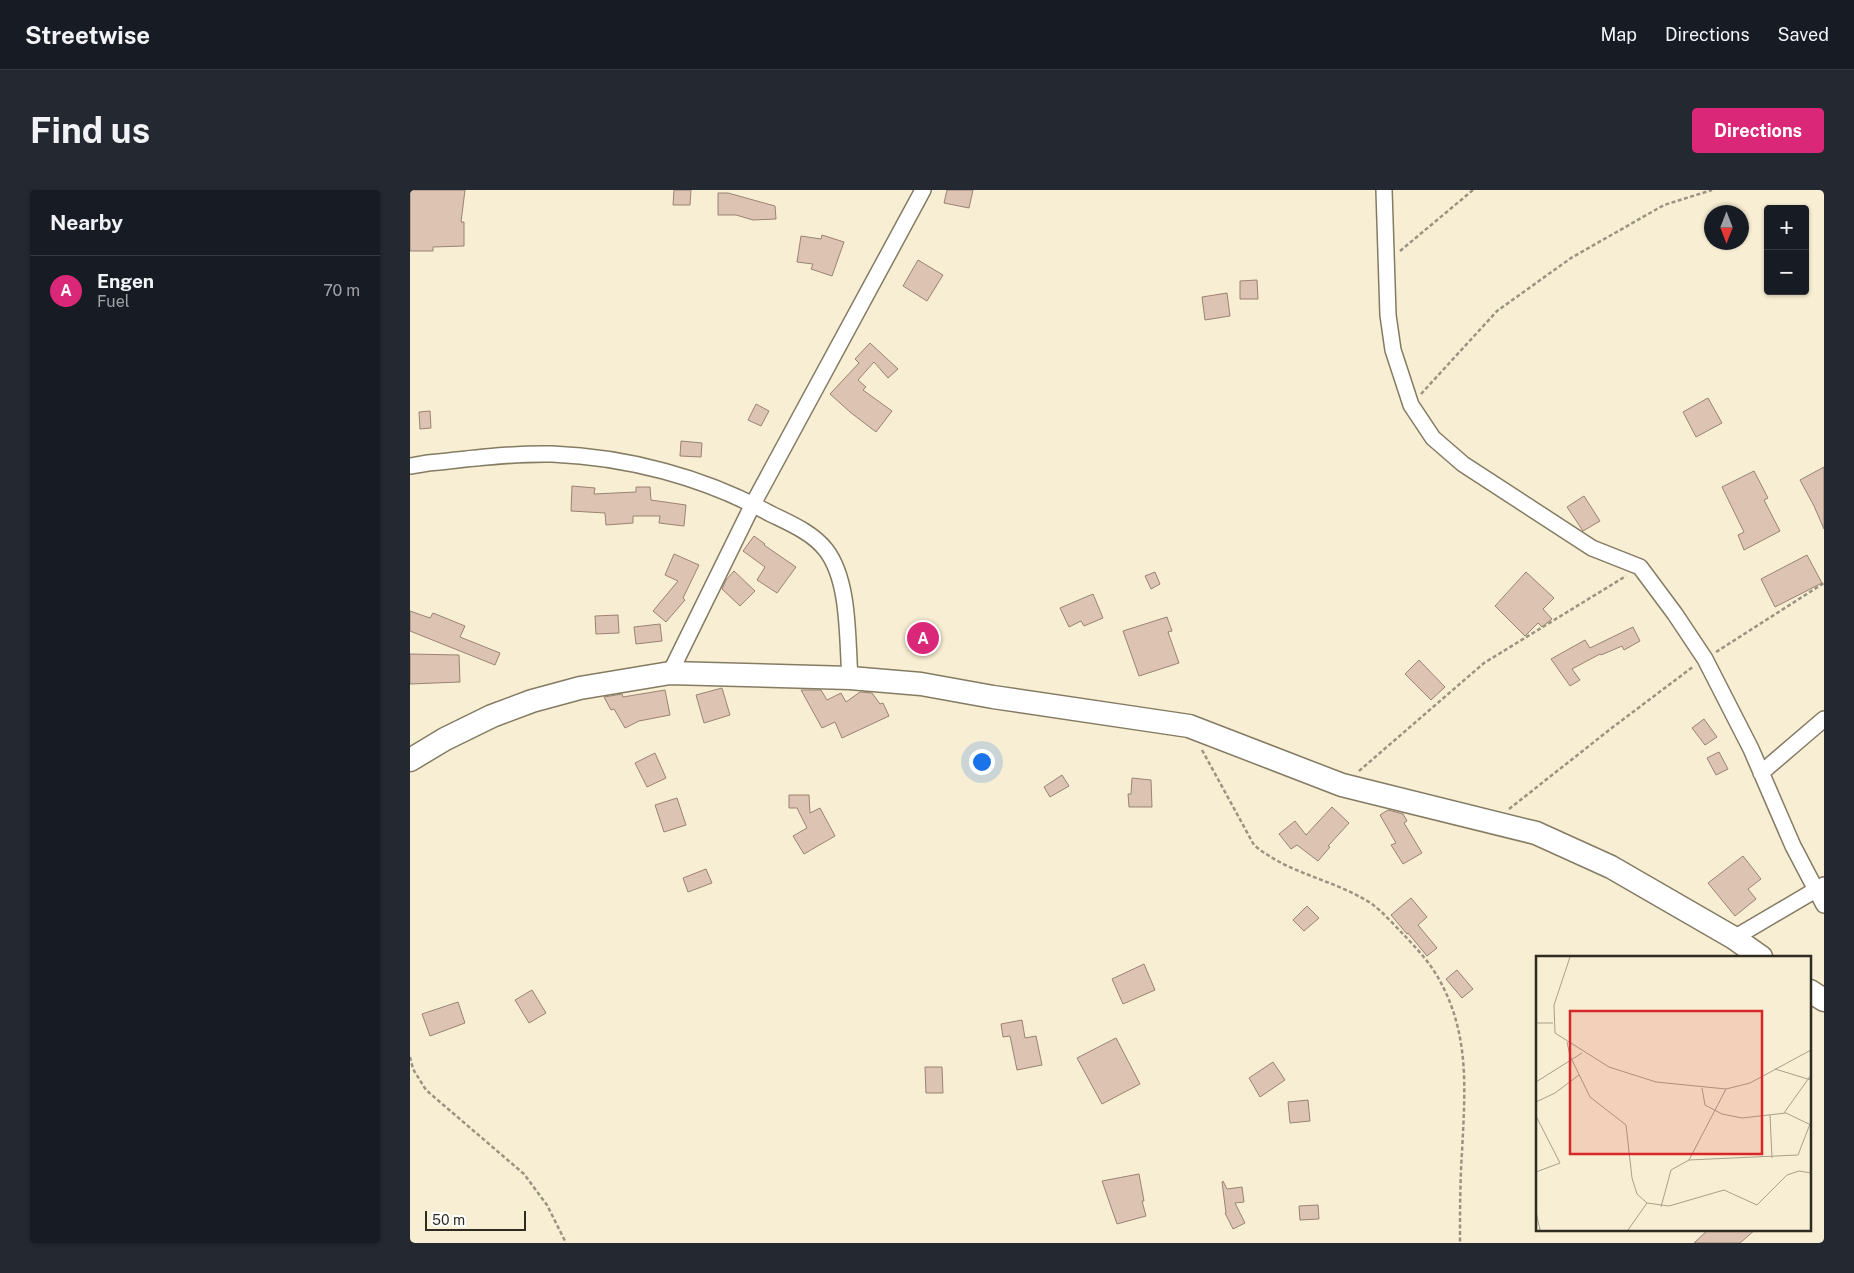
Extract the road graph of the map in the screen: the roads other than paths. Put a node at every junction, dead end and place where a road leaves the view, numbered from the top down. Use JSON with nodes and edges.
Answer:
{"nodes":[{"id":1,"x":923,"y":190,"type":"edge"},
{"id":2,"x":1384,"y":190,"type":"edge"},
{"id":3,"x":410,"y":466,"type":"edge"},
{"id":4,"x":753,"y":504,"type":"junction"},
{"id":5,"x":670,"y":673,"type":"junction"},
{"id":6,"x":850,"y":678,"type":"junction"},
{"id":7,"x":1824,"y":719,"type":"edge"},
{"id":8,"x":410,"y":760,"type":"edge"},
{"id":9,"x":1761,"y":773,"type":"junction"},
{"id":10,"x":1820,"y":887,"type":"edge"},
{"id":11,"x":1824,"y":905,"type":"edge"},
{"id":12,"x":1734,"y":938,"type":"junction"},
{"id":13,"x":1760,"y":956,"type":"edge"},
{"id":14,"x":1812,"y":991,"type":"edge"},
{"id":15,"x":1824,"y":1000,"type":"edge"}],
"edges":[{"from":1,"to":4,"type":"street"},
{"from":2,"to":9,"type":"street"},
{"from":3,"to":4,"type":"street"},
{"from":4,"to":5,"type":"street"},
{"from":4,"to":6,"type":"street"},
{"from":5,"to":6,"type":"main road"},
{"from":5,"to":8,"type":"main road"},
{"from":6,"to":12,"type":"main road"},
{"from":7,"to":9,"type":"street"},
{"from":9,"to":10,"type":"street"},
{"from":10,"to":11,"type":"street"},
{"from":10,"to":12,"type":"street"},
{"from":12,"to":13,"type":"main road"},
{"from":14,"to":15,"type":"main road"}]}
